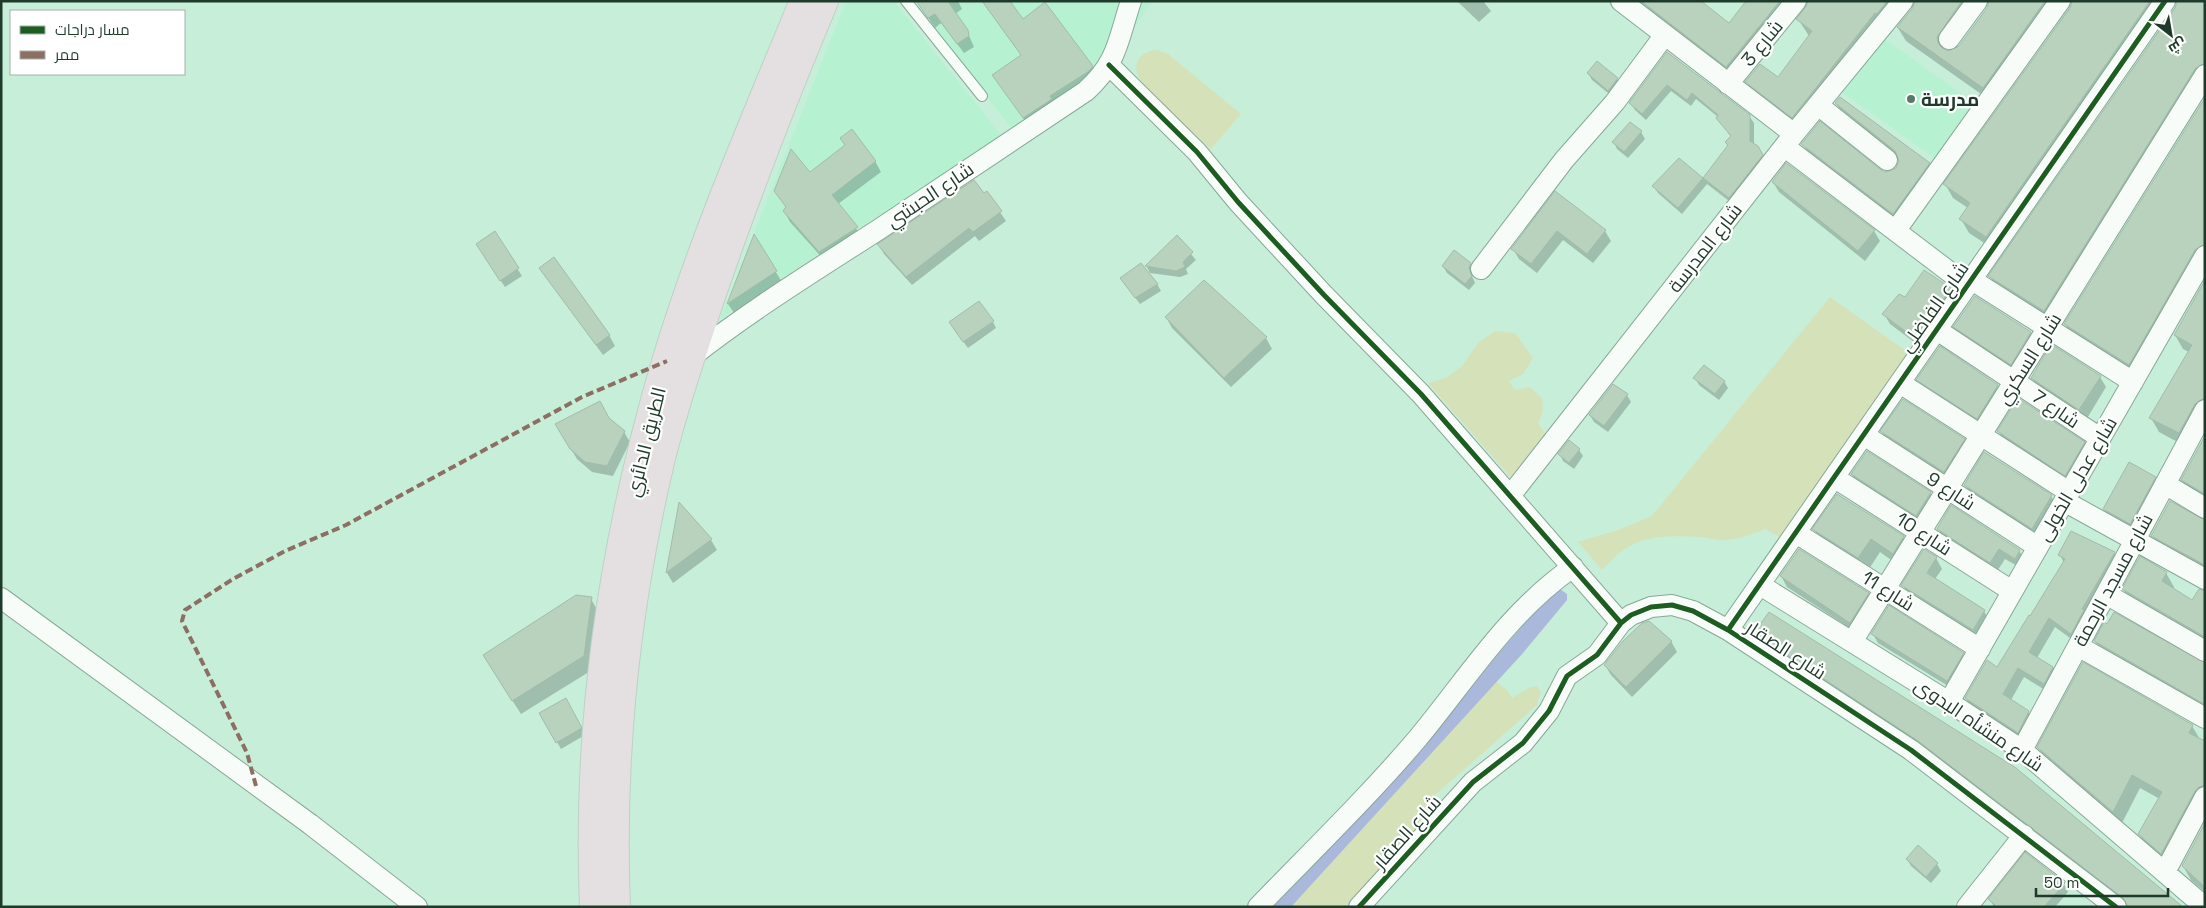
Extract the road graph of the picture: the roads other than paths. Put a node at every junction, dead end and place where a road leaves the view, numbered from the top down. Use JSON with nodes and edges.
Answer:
{"nodes":[{"id":1,"x":804,"y":1,"type":"edge"},
{"id":2,"x":824,"y":1,"type":"edge"},
{"id":3,"x":906,"y":1,"type":"edge"},
{"id":4,"x":1131,"y":1,"type":"edge"},
{"id":5,"x":1622,"y":1,"type":"edge"},
{"id":6,"x":1796,"y":1,"type":"edge"},
{"id":7,"x":1903,"y":1,"type":"edge"},
{"id":8,"x":1977,"y":1,"type":"edge"},
{"id":9,"x":2060,"y":1,"type":"edge"},
{"id":10,"x":2165,"y":1,"type":"edge"},
{"id":11,"x":1664,"y":36,"type":"junction"},
{"id":12,"x":1949,"y":38,"type":"dead end"},
{"id":13,"x":1109,"y":65,"type":"junction"},
{"id":14,"x":2205,"y":76,"type":"edge"},
{"id":15,"x":1728,"y":84,"type":"junction"},
{"id":16,"x":982,"y":96,"type":"dead end"},
{"id":17,"x":1818,"y":105,"type":"junction"},
{"id":18,"x":1790,"y":140,"type":"junction"},
{"id":19,"x":1887,"y":160,"type":"dead end"},
{"id":20,"x":1896,"y":230,"type":"junction"},
{"id":21,"x":2205,"y":256,"type":"edge"},
{"id":22,"x":1481,"y":269,"type":"dead end"},
{"id":23,"x":1970,"y":283,"type":"junction"},
{"id":24,"x":2049,"y":328,"type":"junction"},
{"id":25,"x":1937,"y":330,"type":"junction"},
{"id":26,"x":690,"y":358,"type":"junction"},
{"id":27,"x":2015,"y":381,"type":"junction"},
{"id":28,"x":2133,"y":382,"type":"junction"},
{"id":29,"x":1900,"y":383,"type":"junction"},
{"id":30,"x":2205,"y":410,"type":"edge"},
{"id":31,"x":1864,"y":435,"type":"junction"},
{"id":32,"x":1981,"y":436,"type":"junction"},
{"id":33,"x":2100,"y":438,"type":"junction"},
{"id":34,"x":2197,"y":442,"type":"edge"},
{"id":35,"x":1835,"y":478,"type":"junction"},
{"id":36,"x":2165,"y":484,"type":"junction"},
{"id":37,"x":1948,"y":489,"type":"junction"},
{"id":38,"x":1510,"y":496,"type":"junction"},
{"id":39,"x":2067,"y":496,"type":"junction"},
{"id":40,"x":2205,"y":508,"type":"edge"},
{"id":41,"x":1920,"y":532,"type":"junction"},
{"id":42,"x":1796,"y":533,"type":"junction"},
{"id":43,"x":2134,"y":540,"type":"junction"},
{"id":44,"x":2038,"y":547,"type":"junction"},
{"id":45,"x":1573,"y":567,"type":"junction"},
{"id":46,"x":2205,"y":579,"type":"edge"},
{"id":47,"x":1760,"y":585,"type":"junction"},
{"id":48,"x":1885,"y":589,"type":"junction"},
{"id":49,"x":2012,"y":591,"type":"junction"},
{"id":50,"x":2106,"y":594,"type":"junction"},
{"id":51,"x":1,"y":598,"type":"edge"},
{"id":52,"x":1621,"y":623,"type":"junction"},
{"id":53,"x":1728,"y":630,"type":"junction"},
{"id":54,"x":1852,"y":642,"type":"junction"},
{"id":55,"x":2078,"y":646,"type":"junction"},
{"id":56,"x":1980,"y":648,"type":"junction"},
{"id":57,"x":2205,"y":651,"type":"edge"},
{"id":58,"x":1949,"y":702,"type":"junction"},
{"id":59,"x":2205,"y":718,"type":"edge"},
{"id":60,"x":2022,"y":750,"type":"junction"},
{"id":61,"x":2205,"y":797,"type":"edge"},
{"id":62,"x":2024,"y":835,"type":"junction"},
{"id":63,"x":2165,"y":872,"type":"junction"},
{"id":64,"x":417,"y":907,"type":"edge"},
{"id":65,"x":594,"y":907,"type":"edge"},
{"id":66,"x":616,"y":907,"type":"edge"},
{"id":67,"x":1258,"y":907,"type":"edge"},
{"id":68,"x":1359,"y":907,"type":"edge"},
{"id":69,"x":1966,"y":907,"type":"edge"},
{"id":70,"x":2116,"y":907,"type":"edge"},
{"id":71,"x":2205,"y":907,"type":"edge"}],
"edges":[{"from":1,"to":65,"type":"highway","name":"الطريق الدائري"},
{"from":2,"to":26,"type":"highway","name":"الطريق الدائري"},
{"from":3,"to":16,"type":"lane"},
{"from":4,"to":13,"type":"street","name":"شارع الحبشي"},
{"from":5,"to":11,"type":"street"},
{"from":6,"to":15,"type":"street","name":"شارع 3"},
{"from":7,"to":17,"type":"street","name":"شارع المدرسة"},
{"from":8,"to":12,"type":"street"},
{"from":9,"to":20,"type":"street"},
{"from":10,"to":23,"type":"street","name":"شارع الفاضلي"},
{"from":11,"to":15,"type":"street"},
{"from":11,"to":22,"type":"street"},
{"from":13,"to":26,"type":"street","name":"شارع الحبشي"},
{"from":13,"to":38,"type":"street"},
{"from":14,"to":24,"type":"street","name":"شارع السكري"},
{"from":15,"to":18,"type":"street"},
{"from":17,"to":18,"type":"street","name":"شارع المدرسة"},
{"from":17,"to":19,"type":"street"},
{"from":18,"to":20,"type":"street"},
{"from":18,"to":38,"type":"street","name":"شارع المدرسة"},
{"from":20,"to":23,"type":"street"},
{"from":21,"to":28,"type":"street","name":"شارع عدلى الخولى"},
{"from":23,"to":24,"type":"street"},
{"from":23,"to":25,"type":"street","name":"شارع الفاضلي"},
{"from":24,"to":27,"type":"street","name":"شارع السكري"},
{"from":24,"to":28,"type":"street"},
{"from":25,"to":27,"type":"street","name":"شارع 7"},
{"from":25,"to":29,"type":"street","name":"شارع الفاضلي"},
{"from":26,"to":66,"type":"highway","name":"الطريق الدائري"},
{"from":27,"to":32,"type":"street","name":"شارع السكري"},
{"from":27,"to":33,"type":"street","name":"شارع 7"},
{"from":28,"to":33,"type":"street","name":"شارع عدلى الخولى"},
{"from":29,"to":31,"type":"street","name":"شارع الفاضلي"},
{"from":29,"to":32,"type":"street"},
{"from":30,"to":34,"type":"street","name":"شارع مسجد الرحمة"},
{"from":31,"to":35,"type":"street","name":"شارع الفاضلي"},
{"from":31,"to":37,"type":"street","name":"شارع 9"},
{"from":32,"to":37,"type":"street","name":"شارع السكري"},
{"from":32,"to":39,"type":"street"},
{"from":33,"to":39,"type":"street","name":"شارع عدلى الخولى"},
{"from":34,"to":36,"type":"street","name":"شارع مسجد الرحمة"},
{"from":35,"to":41,"type":"street","name":"شارع 10"},
{"from":35,"to":42,"type":"street","name":"شارع الفاضلي"},
{"from":36,"to":40,"type":"street"},
{"from":36,"to":43,"type":"street","name":"شارع مسجد الرحمة"},
{"from":37,"to":41,"type":"street","name":"شارع السكري"},
{"from":37,"to":44,"type":"street","name":"شارع 9"},
{"from":38,"to":45,"type":"street"},
{"from":39,"to":43,"type":"street"},
{"from":39,"to":44,"type":"street","name":"شارع عدلى الخولى"},
{"from":41,"to":48,"type":"street","name":"شارع السكري"},
{"from":41,"to":49,"type":"street","name":"شارع 10"},
{"from":42,"to":47,"type":"street","name":"شارع الفاضلي"},
{"from":42,"to":48,"type":"street","name":"شارع 11"},
{"from":43,"to":46,"type":"street"},
{"from":43,"to":50,"type":"street","name":"شارع مسجد الرحمة"},
{"from":44,"to":49,"type":"street","name":"شارع عدلى الخولى"},
{"from":45,"to":52,"type":"street"},
{"from":45,"to":67,"type":"street"},
{"from":47,"to":53,"type":"street","name":"شارع الفاضلي"},
{"from":47,"to":54,"type":"street","name":"شارع منشأه البدوى"},
{"from":48,"to":54,"type":"street","name":"شارع السكري"},
{"from":48,"to":56,"type":"street","name":"شارع 11"},
{"from":49,"to":56,"type":"street","name":"شارع عدلى الخولى"},
{"from":50,"to":55,"type":"street","name":"شارع مسجد الرحمة"},
{"from":50,"to":57,"type":"street"},
{"from":51,"to":64,"type":"street"},
{"from":52,"to":53,"type":"street","name":"شارع الصقار"},
{"from":52,"to":68,"type":"street","name":"شارع الصقار"},
{"from":53,"to":62,"type":"street","name":"شارع الصقار"},
{"from":54,"to":58,"type":"street","name":"شارع منشأه البدوى"},
{"from":55,"to":59,"type":"street"},
{"from":55,"to":60,"type":"street","name":"شارع مسجد الرحمة"},
{"from":56,"to":58,"type":"street","name":"شارع عدلى الخولى"},
{"from":58,"to":60,"type":"street","name":"شارع منشأه البدوى"},
{"from":60,"to":63,"type":"street","name":"شارع منشأه البدوى"},
{"from":61,"to":63,"type":"street"},
{"from":62,"to":69,"type":"street"},
{"from":62,"to":70,"type":"street","name":"شارع الصقار"},
{"from":63,"to":71,"type":"street","name":"شارع منشأه البدوى"}]}
